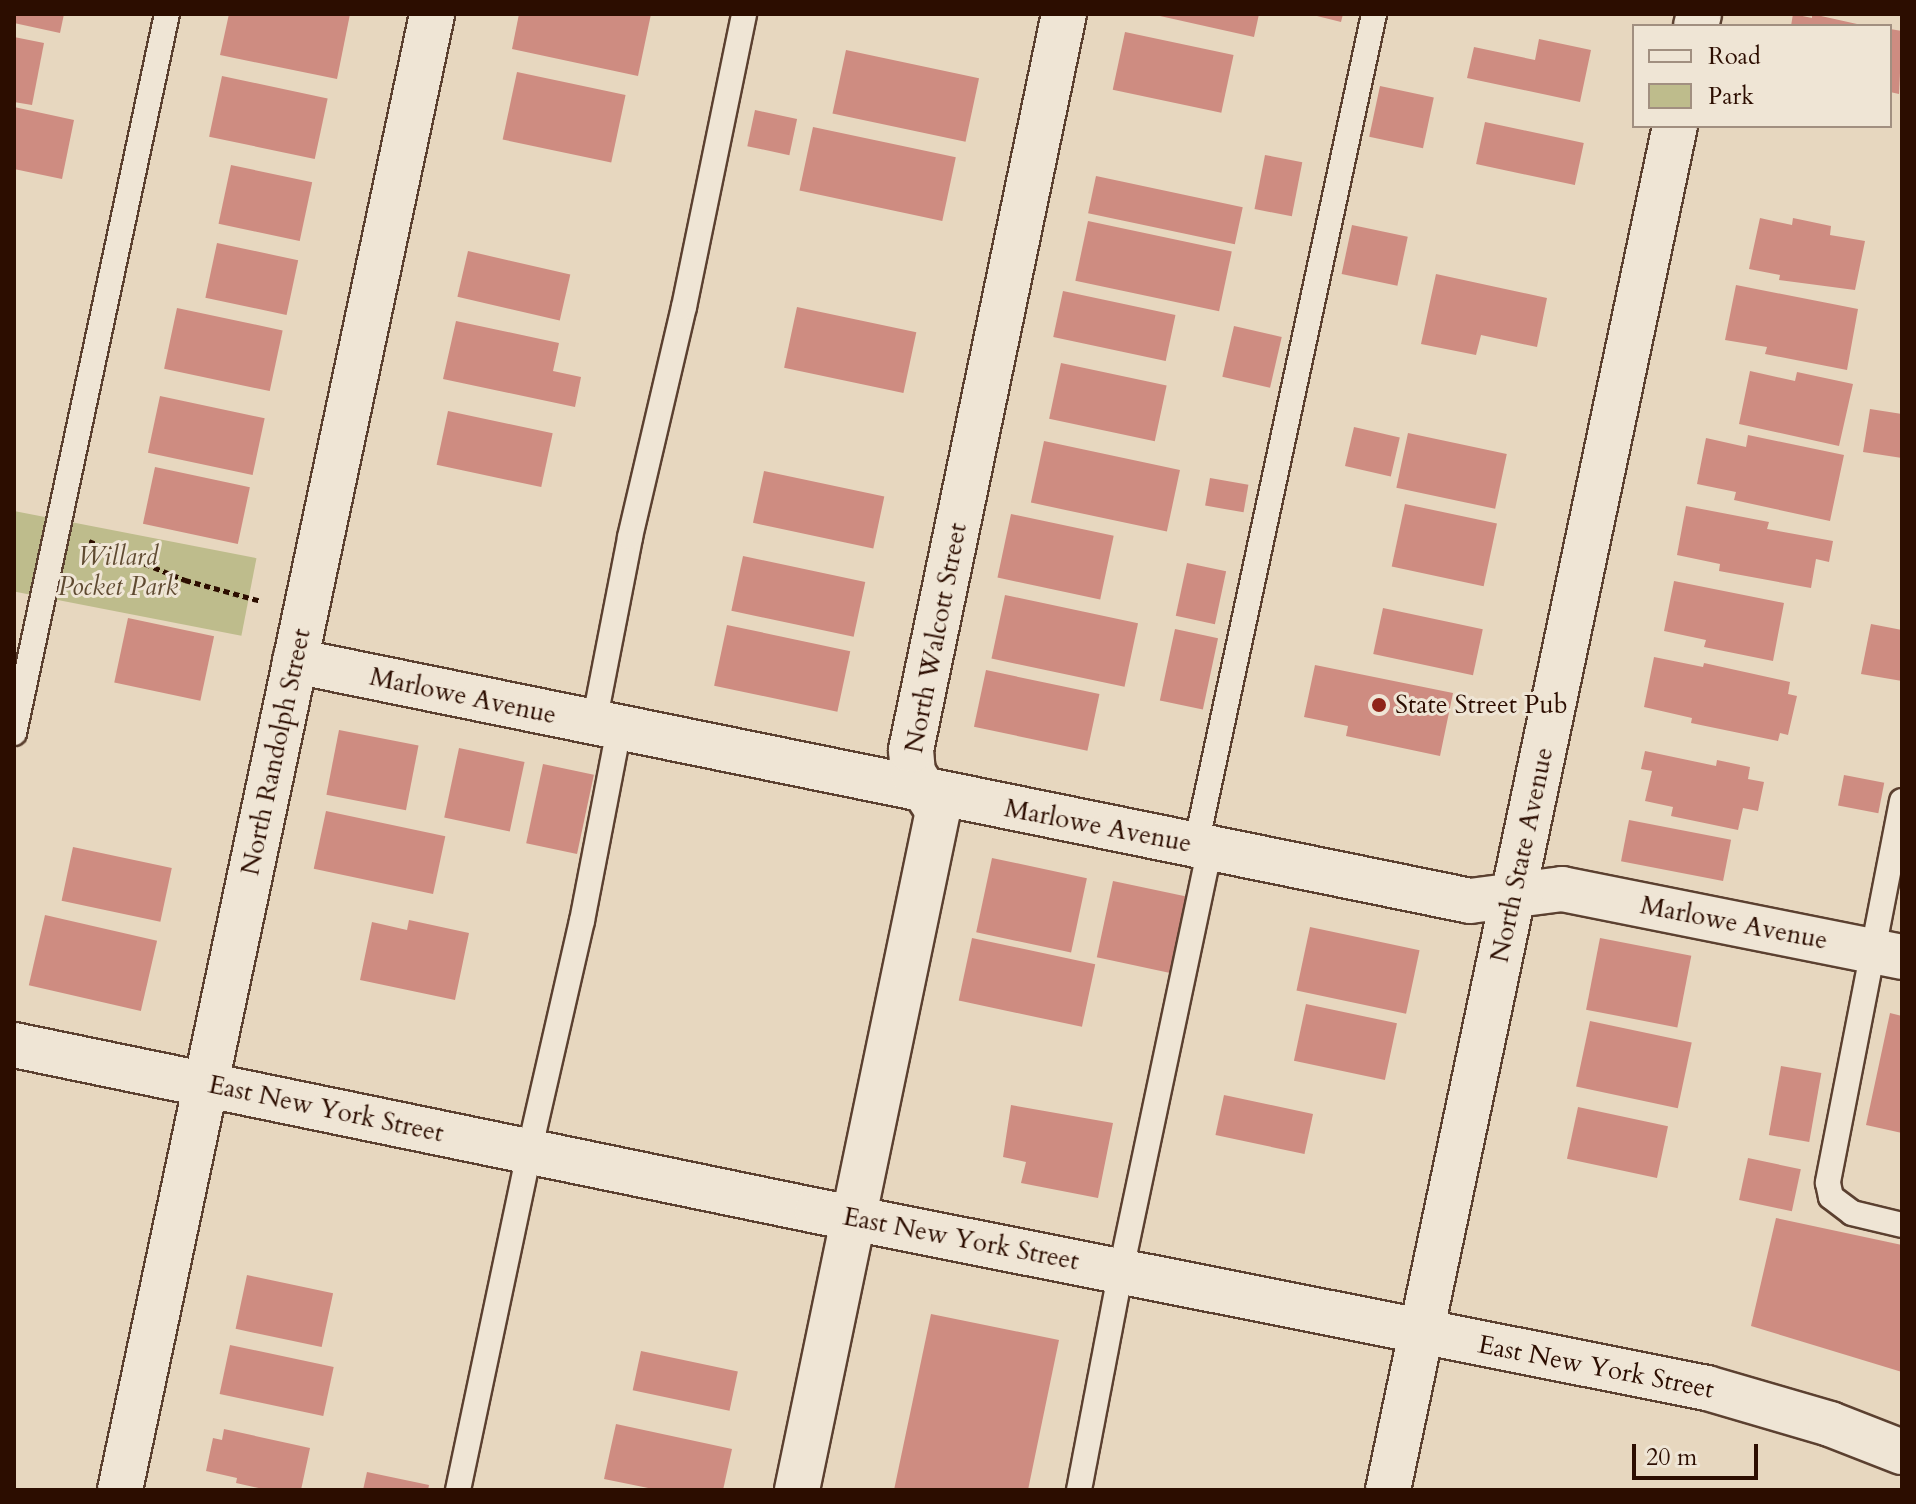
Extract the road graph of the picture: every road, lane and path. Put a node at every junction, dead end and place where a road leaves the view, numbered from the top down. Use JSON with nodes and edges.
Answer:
{"nodes":[{"id":1,"x":167,"y":14,"type":"edge"},
{"id":2,"x":432,"y":14,"type":"edge"},
{"id":3,"x":744,"y":14,"type":"edge"},
{"id":4,"x":1064,"y":14,"type":"edge"},
{"id":5,"x":1374,"y":14,"type":"edge"},
{"id":6,"x":1675,"y":128,"type":"edge"},
{"id":7,"x":80,"y":538,"type":"dead end"},
{"id":8,"x":261,"y":601,"type":"dead end"},
{"id":9,"x":295,"y":661,"type":"junction"},
{"id":10,"x":606,"y":726,"type":"junction"},
{"id":11,"x":14,"y":733,"type":"edge"},
{"id":12,"x":929,"y":792,"type":"junction"},
{"id":13,"x":1902,"y":801,"type":"edge"},
{"id":14,"x":1203,"y":847,"type":"junction"},
{"id":15,"x":1513,"y":894,"type":"junction"},
{"id":16,"x":1887,"y":954,"type":"edge"},
{"id":17,"x":14,"y":1045,"type":"edge"},
{"id":18,"x":206,"y":1083,"type":"junction"},
{"id":19,"x":529,"y":1152,"type":"junction"},
{"id":20,"x":854,"y":1218,"type":"junction"},
{"id":21,"x":1902,"y":1225,"type":"edge"},
{"id":22,"x":1121,"y":1270,"type":"junction"},
{"id":23,"x":1421,"y":1332,"type":"junction"},
{"id":24,"x":1902,"y":1452,"type":"edge"},
{"id":25,"x":120,"y":1490,"type":"edge"},
{"id":26,"x":458,"y":1490,"type":"edge"},
{"id":27,"x":797,"y":1490,"type":"edge"},
{"id":28,"x":1079,"y":1490,"type":"edge"},
{"id":29,"x":1388,"y":1490,"type":"edge"}],
"edges":[{"from":1,"to":11,"type":"lane"},
{"from":2,"to":9,"type":"street","name":"North Randolph Street"},
{"from":3,"to":10,"type":"lane"},
{"from":4,"to":12,"type":"street","name":"North Walcott Street"},
{"from":5,"to":14,"type":"lane"},
{"from":6,"to":15,"type":"street","name":"North State Avenue"},
{"from":7,"to":8,"type":"path"},
{"from":9,"to":10,"type":"street","name":"Marlowe Avenue"},
{"from":9,"to":18,"type":"street","name":"North Randolph Street"},
{"from":10,"to":12,"type":"street","name":"Marlowe Avenue"},
{"from":10,"to":19,"type":"lane"},
{"from":12,"to":14,"type":"street","name":"Marlowe Avenue"},
{"from":12,"to":20,"type":"street","name":"North Walcott Street"},
{"from":13,"to":16,"type":"lane"},
{"from":14,"to":15,"type":"street","name":"Marlowe Avenue"},
{"from":14,"to":22,"type":"lane"},
{"from":15,"to":16,"type":"street","name":"Marlowe Avenue"},
{"from":15,"to":23,"type":"street","name":"North State Avenue"},
{"from":16,"to":21,"type":"lane"},
{"from":17,"to":18,"type":"street","name":"East New York Street"},
{"from":18,"to":19,"type":"street","name":"East New York Street"},
{"from":18,"to":25,"type":"street","name":"North Randolph Street"},
{"from":19,"to":20,"type":"street","name":"East New York Street"},
{"from":19,"to":26,"type":"lane"},
{"from":20,"to":22,"type":"street","name":"East New York Street"},
{"from":20,"to":27,"type":"street","name":"North Walcott Street"},
{"from":22,"to":23,"type":"street","name":"East New York Street"},
{"from":22,"to":28,"type":"lane"},
{"from":23,"to":24,"type":"street","name":"East New York Street"},
{"from":23,"to":29,"type":"street","name":"North State Avenue"}]}
